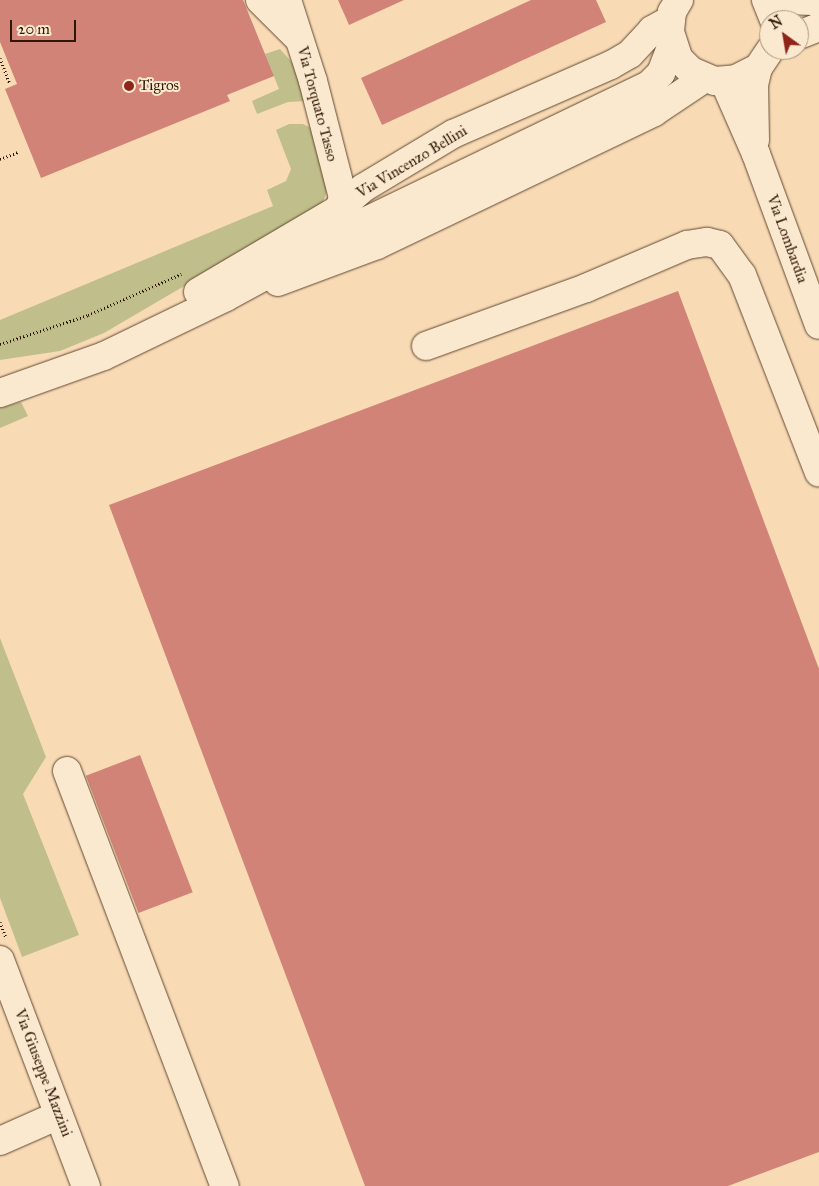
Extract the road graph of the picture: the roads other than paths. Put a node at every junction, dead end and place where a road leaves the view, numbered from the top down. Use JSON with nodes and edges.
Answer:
{"nodes":[{"id":1,"x":260,"y":0,"type":"edge"},
{"id":2,"x":287,"y":0,"type":"edge"},
{"id":3,"x":785,"y":0,"type":"edge"},
{"id":4,"x":819,"y":1,"type":"edge"},
{"id":5,"x":672,"y":15,"type":"edge"},
{"id":6,"x":299,"y":39,"type":"junction"},
{"id":7,"x":763,"y":60,"type":"edge"},
{"id":8,"x":766,"y":60,"type":"edge"},
{"id":9,"x":714,"y":80,"type":"junction"},
{"id":10,"x":756,"y":154,"type":"junction"},
{"id":11,"x":338,"y":209,"type":"junction"},
{"id":12,"x":226,"y":296,"type":"junction"},
{"id":13,"x":819,"y":325,"type":"edge"},
{"id":14,"x":138,"y":340,"type":"junction"},
{"id":15,"x":426,"y":346,"type":"dead end"},
{"id":16,"x":6,"y":389,"type":"edge"},
{"id":17,"x":819,"y":472,"type":"edge"},
{"id":18,"x":67,"y":771,"type":"dead end"},
{"id":19,"x":0,"y":960,"type":"edge"},
{"id":20,"x":59,"y":1115,"type":"junction"},
{"id":21,"x":0,"y":1141,"type":"edge"},
{"id":22,"x":86,"y":1186,"type":"edge"},
{"id":23,"x":225,"y":1186,"type":"edge"}],
"edges":[{"from":1,"to":6,"type":"street"},
{"from":2,"to":6,"type":"street","name":"Via Torquato Tasso"},
{"from":3,"to":4,"type":"street"},
{"from":5,"to":9,"type":"street"},
{"from":5,"to":11,"type":"street","name":"Via Vincenzo Bellini"},
{"from":5,"to":12,"type":"street","name":"Via Vincenzo Bellini"},
{"from":6,"to":11,"type":"street","name":"Via Torquato Tasso"},
{"from":7,"to":9,"type":"street","name":"Via Vincenzo Bellini"},
{"from":8,"to":10,"type":"street"},
{"from":9,"to":10,"type":"street","name":"Via Lombardia"},
{"from":9,"to":12,"type":"street","name":"Via Vincenzo Bellini"},
{"from":10,"to":13,"type":"street","name":"Via Lombardia"},
{"from":11,"to":14,"type":"street","name":"Via Vincenzo Bellini"},
{"from":12,"to":14,"type":"street","name":"Via Vincenzo Bellini"},
{"from":14,"to":16,"type":"street","name":"Via Vincenzo Bellini"},
{"from":15,"to":17,"type":"street"},
{"from":18,"to":23,"type":"street"},
{"from":19,"to":20,"type":"street","name":"Via Giuseppe Mazzini"},
{"from":20,"to":21,"type":"street"},
{"from":20,"to":22,"type":"street","name":"Via Giuseppe Mazzini"}]}
